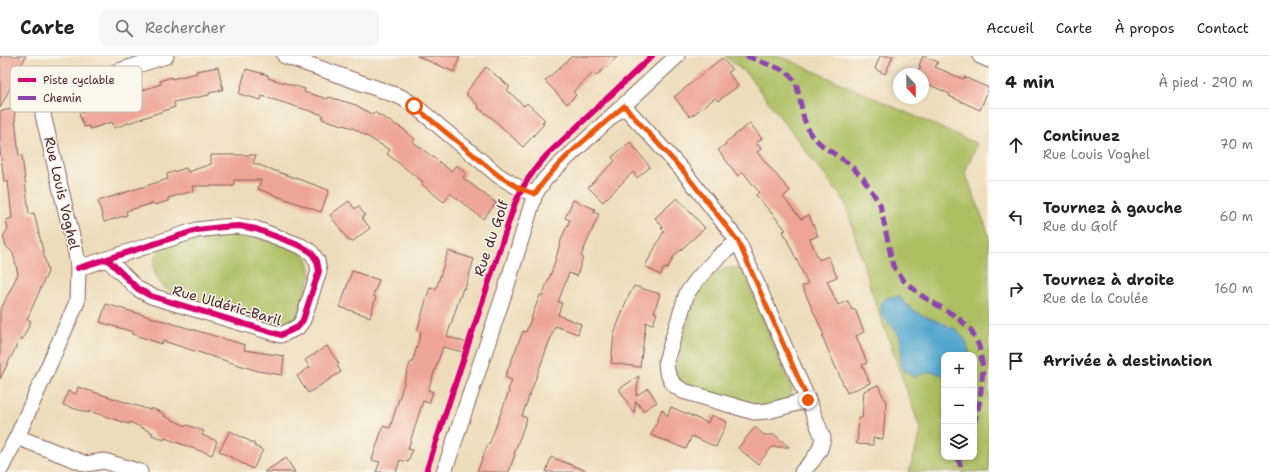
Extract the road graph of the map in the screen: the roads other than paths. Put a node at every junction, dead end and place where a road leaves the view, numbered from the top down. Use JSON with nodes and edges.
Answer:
{"nodes":[{"id":1,"x":166,"y":56,"type":"edge"},
{"id":2,"x":285,"y":56,"type":"edge"},
{"id":3,"x":677,"y":56,"type":"edge"},
{"id":4,"x":980,"y":56,"type":"edge"},
{"id":5,"x":989,"y":60,"type":"edge"},
{"id":6,"x":135,"y":66,"type":"edge"},
{"id":7,"x":624,"y":106,"type":"junction"},
{"id":8,"x":44,"y":112,"type":"edge"},
{"id":9,"x":535,"y":194,"type":"junction"},
{"id":10,"x":738,"y":241,"type":"junction"},
{"id":11,"x":107,"y":259,"type":"junction"},
{"id":12,"x":78,"y":268,"type":"junction"},
{"id":13,"x":808,"y":400,"type":"junction"},
{"id":14,"x":17,"y":437,"type":"junction"},
{"id":15,"x":84,"y":468,"type":"edge"},
{"id":16,"x":0,"y":470,"type":"edge"},
{"id":17,"x":140,"y":472,"type":"edge"},
{"id":18,"x":444,"y":472,"type":"edge"},
{"id":19,"x":802,"y":472,"type":"edge"}],
"edges":[{"from":1,"to":6,"type":"street","name":"Rue Louis Voghel"},
{"from":2,"to":9,"type":"street"},
{"from":3,"to":7,"type":"street","name":"Rue du Golf"},
{"from":4,"to":5,"type":"street"},
{"from":7,"to":9,"type":"street","name":"Rue du Golf"},
{"from":7,"to":10,"type":"street"},
{"from":8,"to":12,"type":"street","name":"Rue Louis Voghel"},
{"from":9,"to":18,"type":"street","name":"Rue du Golf"},
{"from":10,"to":13,"type":"street"},
{"from":10,"to":13,"type":"street"},
{"from":11,"to":11,"type":"street","name":"Rue Uldéric-Baril"},
{"from":11,"to":12,"type":"street","name":"Rue Uldéric-Baril"},
{"from":12,"to":14,"type":"street","name":"Rue Louis Voghel"},
{"from":13,"to":19,"type":"street"},
{"from":14,"to":15,"type":"street"},
{"from":14,"to":16,"type":"street","name":"Rue Louis Voghel"},
{"from":15,"to":17,"type":"street"}]}
